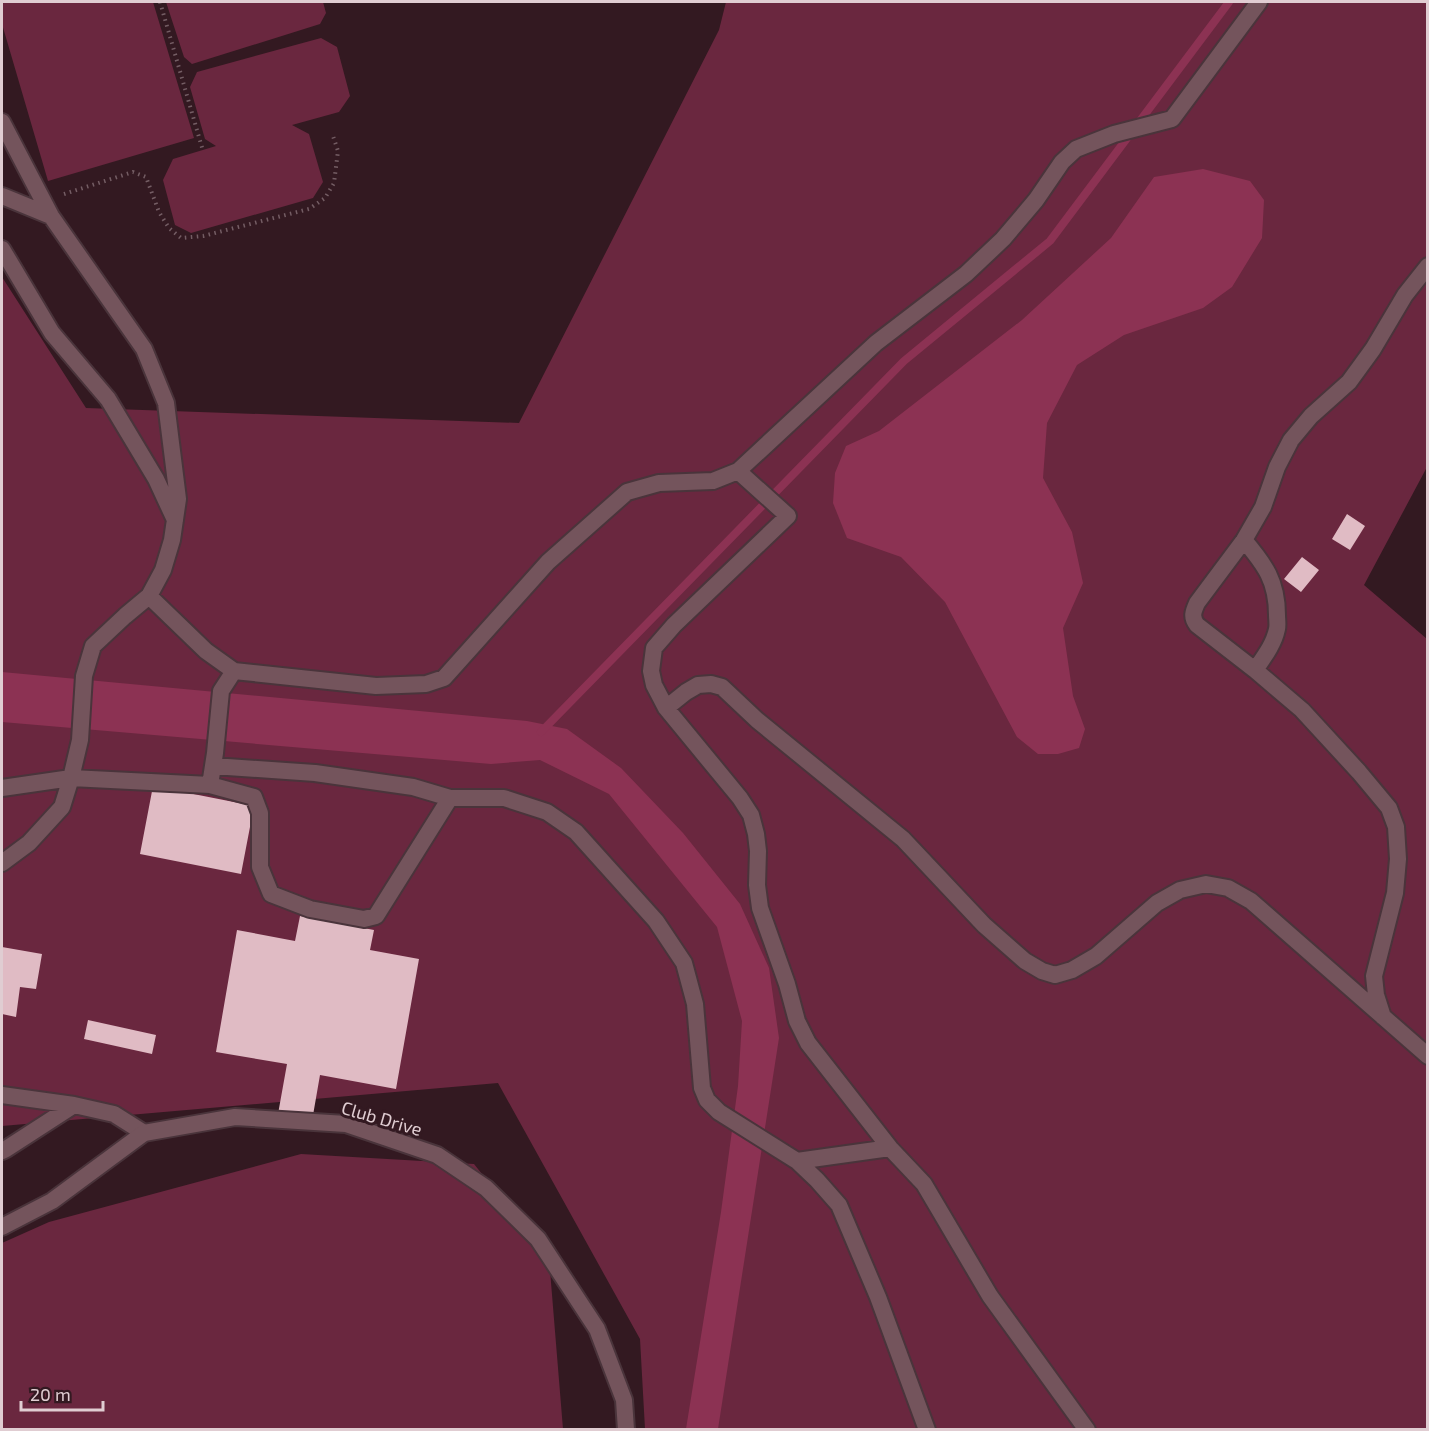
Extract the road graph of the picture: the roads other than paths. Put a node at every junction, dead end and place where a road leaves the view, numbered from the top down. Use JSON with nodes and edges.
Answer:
{"nodes":[{"id":1,"x":1259,"y":2,"type":"edge"},
{"id":2,"x":2,"y":122,"type":"edge"},
{"id":3,"x":2,"y":196,"type":"edge"},
{"id":4,"x":47,"y":208,"type":"junction"},
{"id":5,"x":2,"y":249,"type":"edge"},
{"id":6,"x":1428,"y":266,"type":"edge"},
{"id":7,"x":738,"y":471,"type":"junction"},
{"id":8,"x":175,"y":521,"type":"junction"},
{"id":9,"x":1244,"y":540,"type":"junction"},
{"id":10,"x":149,"y":596,"type":"junction"},
{"id":11,"x":1255,"y":670,"type":"junction"},
{"id":12,"x":234,"y":671,"type":"junction"},
{"id":13,"x":666,"y":708,"type":"junction"},
{"id":14,"x":214,"y":760,"type":"junction"},
{"id":15,"x":71,"y":778,"type":"junction"},
{"id":16,"x":210,"y":785,"type":"junction"},
{"id":17,"x":2,"y":788,"type":"edge"},
{"id":18,"x":450,"y":798,"type":"junction"},
{"id":19,"x":2,"y":863,"type":"edge"},
{"id":20,"x":1384,"y":1018,"type":"junction"},
{"id":21,"x":1428,"y":1056,"type":"edge"},
{"id":22,"x":2,"y":1095,"type":"edge"},
{"id":23,"x":74,"y":1104,"type":"junction"},
{"id":24,"x":144,"y":1133,"type":"junction"},
{"id":25,"x":891,"y":1148,"type":"junction"},
{"id":26,"x":2,"y":1151,"type":"edge"},
{"id":27,"x":797,"y":1161,"type":"junction"},
{"id":28,"x":2,"y":1227,"type":"edge"},
{"id":29,"x":626,"y":1430,"type":"edge"},
{"id":30,"x":927,"y":1430,"type":"edge"},
{"id":31,"x":1087,"y":1430,"type":"edge"}],
"edges":[{"from":1,"to":7,"type":"street"},
{"from":2,"to":4,"type":"street"},
{"from":3,"to":4,"type":"street"},
{"from":4,"to":8,"type":"street"},
{"from":5,"to":8,"type":"street"},
{"from":6,"to":9,"type":"street"},
{"from":7,"to":12,"type":"street"},
{"from":7,"to":13,"type":"street"},
{"from":8,"to":10,"type":"street"},
{"from":9,"to":11,"type":"street"},
{"from":9,"to":11,"type":"street"},
{"from":10,"to":12,"type":"street"},
{"from":10,"to":15,"type":"street"},
{"from":11,"to":20,"type":"street"},
{"from":12,"to":14,"type":"street"},
{"from":13,"to":20,"type":"street"},
{"from":13,"to":25,"type":"street"},
{"from":14,"to":16,"type":"street"},
{"from":14,"to":18,"type":"street"},
{"from":15,"to":16,"type":"street"},
{"from":15,"to":17,"type":"street"},
{"from":15,"to":19,"type":"street"},
{"from":16,"to":18,"type":"street"},
{"from":18,"to":27,"type":"street"},
{"from":20,"to":21,"type":"street"},
{"from":22,"to":23,"type":"street"},
{"from":23,"to":24,"type":"street"},
{"from":23,"to":26,"type":"street"},
{"from":24,"to":28,"type":"street","name":"Club Drive"},
{"from":24,"to":29,"type":"street","name":"Club Drive"},
{"from":25,"to":27,"type":"street"},
{"from":25,"to":31,"type":"street"},
{"from":27,"to":30,"type":"street"}]}
